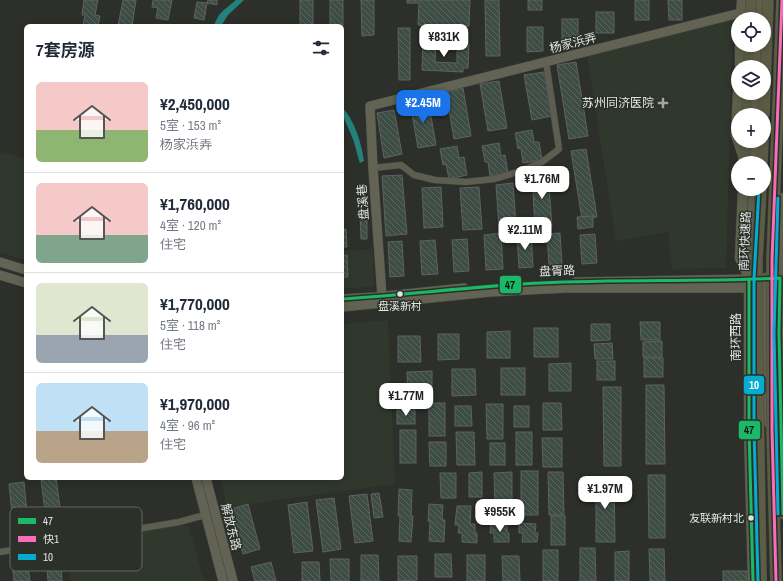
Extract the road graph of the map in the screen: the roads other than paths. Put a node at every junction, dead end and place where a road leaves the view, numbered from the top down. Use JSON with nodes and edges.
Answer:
{"nodes":[{"id":1,"x":742,"y":0,"type":"edge"},
{"id":2,"x":752,"y":0,"type":"edge"},
{"id":3,"x":768,"y":0,"type":"edge"},
{"id":4,"x":782,"y":0,"type":"edge"},
{"id":5,"x":760,"y":4,"type":"edge"},
{"id":6,"x":783,"y":5,"type":"edge"},
{"id":7,"x":743,"y":12,"type":"edge"},
{"id":8,"x":746,"y":12,"type":"edge"},
{"id":9,"x":750,"y":12,"type":"edge"},
{"id":10,"x":731,"y":20,"type":"edge"},
{"id":11,"x":546,"y":62,"type":"junction"},
{"id":12,"x":738,"y":100,"type":"edge"},
{"id":13,"x":370,"y":106,"type":"joint"},
{"id":14,"x":764,"y":108,"type":"edge"},
{"id":15,"x":742,"y":156,"type":"edge"},
{"id":16,"x":373,"y":168,"type":"junction"},
{"id":17,"x":743,"y":196,"type":"edge"},
{"id":18,"x":754,"y":196,"type":"edge"},
{"id":19,"x":761,"y":196,"type":"edge"},
{"id":20,"x":783,"y":198,"type":"edge"},
{"id":21,"x":752,"y":229,"type":"junction"},
{"id":22,"x":0,"y":262,"type":"edge"},
{"id":23,"x":24,"y":269,"type":"edge"},
{"id":24,"x":0,"y":275,"type":"edge"},
{"id":25,"x":24,"y":282,"type":"edge"},
{"id":26,"x":763,"y":283,"type":"junction"},
{"id":27,"x":782,"y":283,"type":"edge"},
{"id":28,"x":749,"y":284,"type":"junction"},
{"id":29,"x":382,"y":296,"type":"junction"},
{"id":30,"x":344,"y":298,"type":"edge"},
{"id":31,"x":344,"y":307,"type":"edge"},
{"id":32,"x":782,"y":446,"type":"junction"},
{"id":33,"x":196,"y":480,"type":"edge"},
{"id":34,"x":207,"y":480,"type":"edge"},
{"id":35,"x":783,"y":514,"type":"edge"},
{"id":36,"x":205,"y":515,"type":"junction"},
{"id":37,"x":142,"y":528,"type":"edge"},
{"id":38,"x":10,"y":550,"type":"edge"},
{"id":39,"x":0,"y":552,"type":"edge"},
{"id":40,"x":222,"y":581,"type":"edge"},
{"id":41,"x":233,"y":581,"type":"edge"},
{"id":42,"x":753,"y":581,"type":"edge"},
{"id":43,"x":761,"y":581,"type":"edge"},
{"id":44,"x":776,"y":581,"type":"edge"}],
"edges":[{"from":1,"to":7,"type":"main road"},
{"from":2,"to":8,"type":"highway","bridge":true},
{"from":3,"to":14,"type":"highway","bridge":true},
{"from":4,"to":44,"type":"highway","bridge":true},
{"from":5,"to":6,"type":"main road","name":"杨家浜弄"},
{"from":5,"to":9,"type":"main road","name":"杨家浜弄"},
{"from":10,"to":11,"type":"main road","name":"杨家浜弄"},
{"from":11,"to":13,"type":"main road","name":"杨家浜弄"},
{"from":11,"to":16,"type":"street"},
{"from":12,"to":15,"type":"main road"},
{"from":13,"to":16,"type":"main road","name":"盘溪巷"},
{"from":16,"to":29,"type":"main road","name":"盘溪巷"},
{"from":17,"to":28,"type":"main road"},
{"from":18,"to":21,"type":"main road","name":"南环西路"},
{"from":19,"to":43,"type":"highway","name":"南环快速路","bridge":true},
{"from":20,"to":27,"type":"main road"},
{"from":21,"to":26,"type":"main road"},
{"from":21,"to":28,"type":"main road","name":"南环西路"},
{"from":22,"to":23,"type":"main road"},
{"from":24,"to":25,"type":"main road"},
{"from":26,"to":27,"type":"main road"},
{"from":26,"to":28,"type":"main road"},
{"from":26,"to":32,"type":"main road"},
{"from":27,"to":32,"type":"main road"},
{"from":28,"to":29,"type":"main road","name":"盘胥路"},
{"from":28,"to":31,"type":"main road","name":"盘胥路"},
{"from":28,"to":42,"type":"main road","name":"南环西路"},
{"from":29,"to":30,"type":"main road","name":"盘胥路"},
{"from":32,"to":35,"type":"main road"},
{"from":33,"to":36,"type":"main road","name":"解放东路"},
{"from":34,"to":41,"type":"main road","name":"解放东路"},
{"from":36,"to":37,"type":"street"},
{"from":36,"to":40,"type":"main road","name":"解放东路"},
{"from":38,"to":39,"type":"street"}]}
